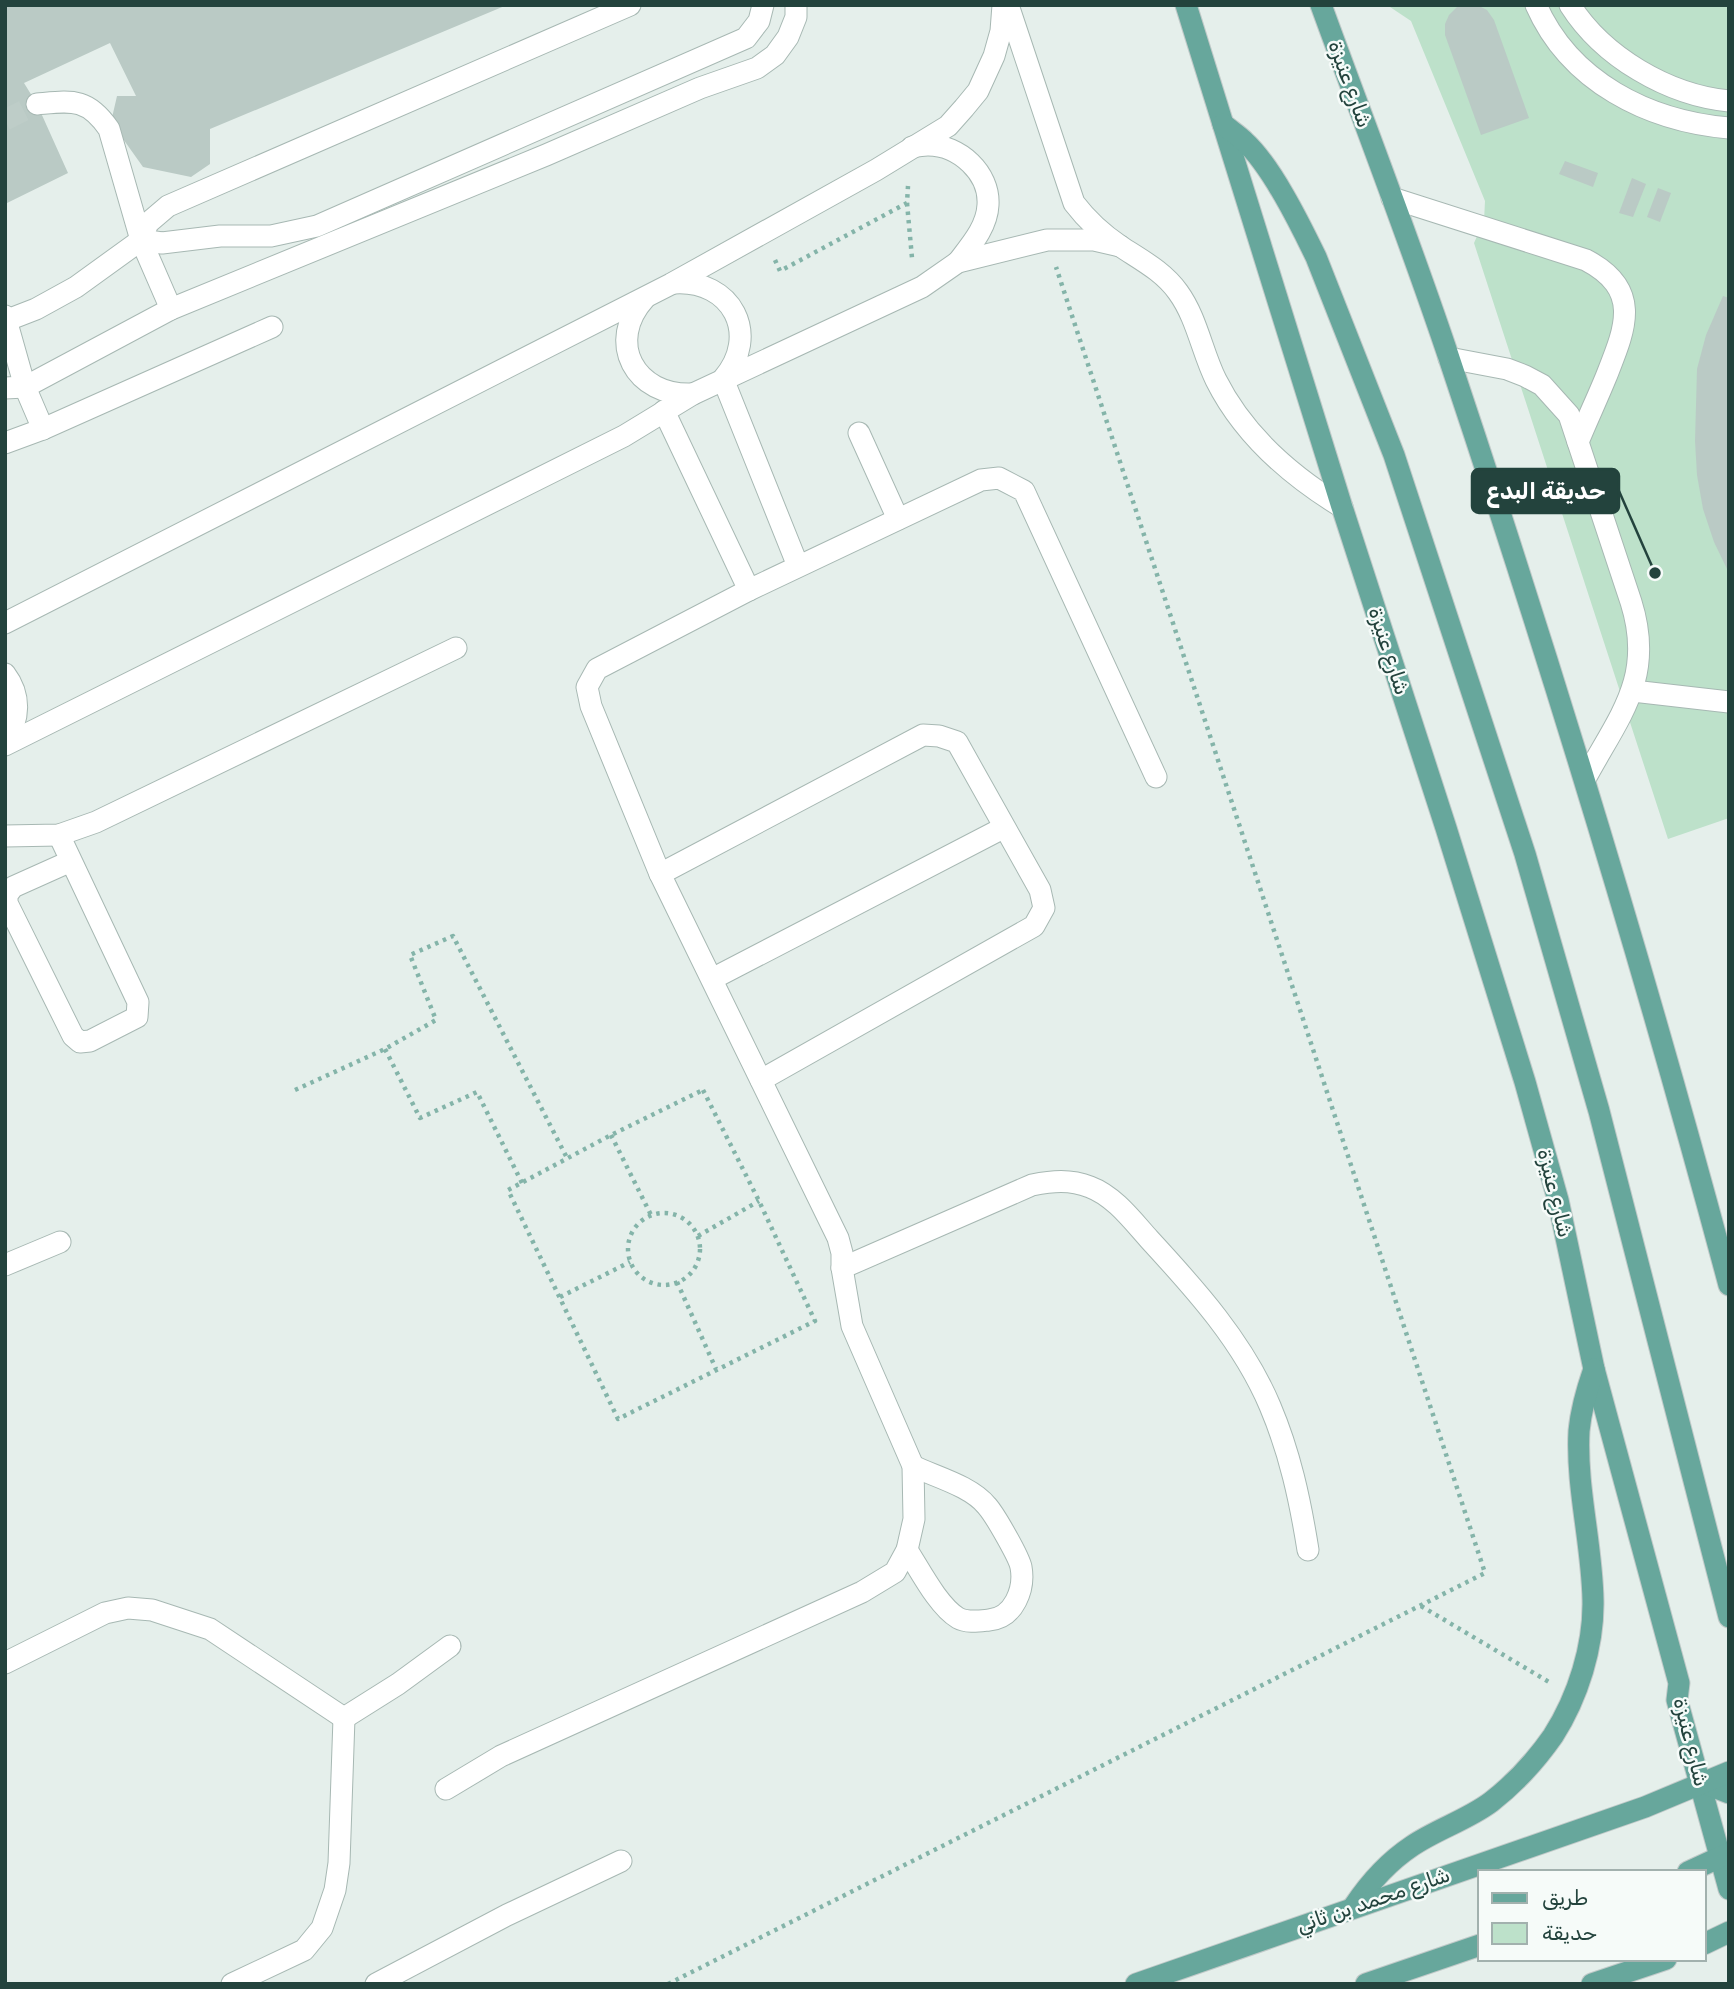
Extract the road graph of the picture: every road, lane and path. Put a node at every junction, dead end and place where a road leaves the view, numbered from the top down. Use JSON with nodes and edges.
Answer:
{"nodes":[{"id":1,"x":630,"y":5,"type":"edge"},
{"id":2,"x":763,"y":5,"type":"edge"},
{"id":3,"x":796,"y":5,"type":"edge"},
{"id":4,"x":1006,"y":5,"type":"edge"},
{"id":5,"x":1186,"y":5,"type":"edge"},
{"id":6,"x":1321,"y":5,"type":"edge"},
{"id":7,"x":1536,"y":5,"type":"edge"},
{"id":8,"x":1570,"y":5,"type":"edge"},
{"id":9,"x":692,"y":62,"type":"junction"},
{"id":10,"x":700,"y":88,"type":"junction"},
{"id":11,"x":1729,"y":101,"type":"edge"},
{"id":12,"x":37,"y":104,"type":"tunnel mouth"},
{"id":13,"x":1223,"y":124,"type":"junction"},
{"id":14,"x":1729,"y":128,"type":"edge"},
{"id":15,"x":910,"y":148,"type":"junction"},
{"id":16,"x":1392,"y":198,"type":"junction"},
{"id":17,"x":906,"y":203,"type":"junction"},
{"id":18,"x":763,"y":233,"type":"junction"},
{"id":19,"x":141,"y":240,"type":"junction"},
{"id":20,"x":1120,"y":246,"type":"junction"},
{"id":21,"x":958,"y":262,"type":"junction"},
{"id":22,"x":671,"y":284,"type":"junction"},
{"id":23,"x":915,"y":289,"type":"junction"},
{"id":24,"x":646,"y":296,"type":"junction"},
{"id":25,"x":171,"y":309,"type":"junction"},
{"id":26,"x":6,"y":319,"type":"edge"},
{"id":27,"x":272,"y":327,"type":"dead end"},
{"id":28,"x":1449,"y":358,"type":"junction"},
{"id":29,"x":723,"y":379,"type":"junction"},
{"id":30,"x":15,"y":387,"type":"edge"},
{"id":31,"x":693,"y":394,"type":"junction"},
{"id":32,"x":5,"y":401,"type":"edge"},
{"id":33,"x":664,"y":411,"type":"junction"},
{"id":34,"x":43,"y":429,"type":"junction"},
{"id":35,"x":859,"y":433,"type":"dead end"},
{"id":36,"x":1578,"y":442,"type":"junction"},
{"id":37,"x":5,"y":443,"type":"edge"},
{"id":38,"x":1342,"y":507,"type":"junction"},
{"id":39,"x":898,"y":519,"type":"junction"},
{"id":40,"x":799,"y":566,"type":"junction"},
{"id":41,"x":749,"y":590,"type":"junction"},
{"id":42,"x":5,"y":622,"type":"edge"},
{"id":43,"x":456,"y":648,"type":"dead end"},
{"id":44,"x":5,"y":674,"type":"edge"},
{"id":45,"x":1633,"y":691,"type":"junction"},
{"id":46,"x":1729,"y":702,"type":"edge"},
{"id":47,"x":5,"y":743,"type":"edge"},
{"id":48,"x":1156,"y":777,"type":"dead end"},
{"id":49,"x":1585,"y":779,"type":"junction"},
{"id":50,"x":1003,"y":828,"type":"junction"},
{"id":51,"x":59,"y":835,"type":"junction"},
{"id":52,"x":5,"y":836,"type":"edge"},
{"id":53,"x":71,"y":861,"type":"junction"},
{"id":54,"x":660,"y":874,"type":"junction"},
{"id":55,"x":712,"y":979,"type":"junction"},
{"id":56,"x":385,"y":1049,"type":"junction"},
{"id":57,"x":761,"y":1080,"type":"junction"},
{"id":58,"x":295,"y":1090,"type":"dead end"},
{"id":59,"x":611,"y":1135,"type":"junction"},
{"id":60,"x":567,"y":1158,"type":"junction"},
{"id":61,"x":522,"y":1183,"type":"junction"},
{"id":62,"x":760,"y":1201,"type":"junction"},
{"id":63,"x":651,"y":1215,"type":"junction"},
{"id":64,"x":698,"y":1236,"type":"junction"},
{"id":65,"x":1723,"y":1241,"type":"edge"},
{"id":66,"x":60,"y":1242,"type":"dead end"},
{"id":67,"x":630,"y":1262,"type":"junction"},
{"id":68,"x":5,"y":1265,"type":"edge"},
{"id":69,"x":842,"y":1268,"type":"junction"},
{"id":70,"x":677,"y":1282,"type":"junction"},
{"id":71,"x":1729,"y":1285,"type":"edge"},
{"id":72,"x":560,"y":1297,"type":"junction"},
{"id":73,"x":716,"y":1369,"type":"junction"},
{"id":74,"x":1594,"y":1369,"type":"junction"},
{"id":75,"x":913,"y":1466,"type":"junction"},
{"id":76,"x":906,"y":1550,"type":"junction"},
{"id":77,"x":1308,"y":1550,"type":"dead end"},
{"id":78,"x":1420,"y":1606,"type":"dead end"},
{"id":79,"x":1729,"y":1617,"type":"edge"},
{"id":80,"x":450,"y":1646,"type":"dead end"},
{"id":81,"x":5,"y":1663,"type":"edge"},
{"id":82,"x":1551,"y":1684,"type":"dead end"},
{"id":83,"x":344,"y":1718,"type":"junction"},
{"id":84,"x":1729,"y":1772,"type":"edge"},
{"id":85,"x":1701,"y":1782,"type":"junction"},
{"id":86,"x":446,"y":1788,"type":"dead end"},
{"id":87,"x":1729,"y":1793,"type":"edge"},
{"id":88,"x":1725,"y":1855,"type":"edge"},
{"id":89,"x":621,"y":1861,"type":"dead end"},
{"id":90,"x":1692,"y":1870,"type":"edge"},
{"id":91,"x":1729,"y":1889,"type":"edge"},
{"id":92,"x":1354,"y":1906,"type":"junction"},
{"id":93,"x":1729,"y":1932,"type":"edge"},
{"id":94,"x":1706,"y":1943,"type":"edge"},
{"id":95,"x":1478,"y":1946,"type":"edge"},
{"id":96,"x":1660,"y":1961,"type":"edge"},
{"id":97,"x":232,"y":1984,"type":"edge"},
{"id":98,"x":376,"y":1984,"type":"edge"},
{"id":99,"x":1136,"y":1984,"type":"edge"},
{"id":100,"x":1366,"y":1984,"type":"edge"},
{"id":101,"x":1592,"y":1984,"type":"edge"}],
"edges":[{"from":1,"to":19,"type":"street"},
{"from":2,"to":9,"type":"street"},
{"from":3,"to":10,"type":"street"},
{"from":4,"to":15,"type":"street"},
{"from":4,"to":20,"type":"street"},
{"from":5,"to":13,"type":"main road","name":"شارع عنيزة"},
{"from":6,"to":16,"type":"main road","name":"شارع عنيزة"},
{"from":7,"to":14,"type":"street"},
{"from":8,"to":11,"type":"street"},
{"from":9,"to":10,"type":"street"},
{"from":9,"to":19,"type":"street"},
{"from":10,"to":25,"type":"street"},
{"from":12,"to":19,"type":"street"},
{"from":13,"to":38,"type":"main road","name":"شارع عنيزة"},
{"from":13,"to":79,"type":"main road"},
{"from":15,"to":17,"type":"path"},
{"from":15,"to":18,"type":"street"},
{"from":15,"to":21,"type":"street"},
{"from":16,"to":28,"type":"main road","name":"شارع عنيزة"},
{"from":16,"to":36,"type":"street"},
{"from":17,"to":18,"type":"path"},
{"from":17,"to":23,"type":"path"},
{"from":18,"to":22,"type":"street"},
{"from":19,"to":25,"type":"street"},
{"from":19,"to":26,"type":"street"},
{"from":20,"to":21,"type":"street"},
{"from":20,"to":38,"type":"street"},
{"from":21,"to":23,"type":"street"},
{"from":22,"to":24,"type":"street"},
{"from":22,"to":29,"type":"street"},
{"from":23,"to":29,"type":"street"},
{"from":24,"to":31,"type":"street"},
{"from":24,"to":42,"type":"street"},
{"from":25,"to":30,"type":"street"},
{"from":26,"to":30,"type":"street"},
{"from":27,"to":34,"type":"street"},
{"from":28,"to":36,"type":"street"},
{"from":28,"to":49,"type":"main road","name":"شارع عنيزة"},
{"from":29,"to":31,"type":"street"},
{"from":29,"to":40,"type":"street"},
{"from":30,"to":32,"type":"street"},
{"from":30,"to":34,"type":"street"},
{"from":31,"to":33,"type":"street"},
{"from":33,"to":41,"type":"street"},
{"from":33,"to":47,"type":"street"},
{"from":34,"to":37,"type":"street"},
{"from":35,"to":39,"type":"street"},
{"from":36,"to":45,"type":"street"},
{"from":38,"to":74,"type":"main road","name":"شارع عنيزة"},
{"from":39,"to":40,"type":"street"},
{"from":39,"to":48,"type":"street"},
{"from":40,"to":41,"type":"street"},
{"from":41,"to":54,"type":"street"},
{"from":43,"to":51,"type":"street"},
{"from":44,"to":47,"type":"street"},
{"from":45,"to":46,"type":"street"},
{"from":45,"to":49,"type":"street"},
{"from":49,"to":65,"type":"main road","name":"شارع عنيزة"},
{"from":50,"to":54,"type":"street"},
{"from":50,"to":55,"type":"street"},
{"from":50,"to":57,"type":"street"},
{"from":51,"to":52,"type":"street"},
{"from":51,"to":53,"type":"street"},
{"from":53,"to":53,"type":"street"},
{"from":54,"to":55,"type":"street"},
{"from":55,"to":57,"type":"street"},
{"from":56,"to":58,"type":"path"},
{"from":56,"to":60,"type":"path"},
{"from":56,"to":61,"type":"path"},
{"from":57,"to":69,"type":"street"},
{"from":59,"to":60,"type":"path"},
{"from":59,"to":62,"type":"path"},
{"from":59,"to":63,"type":"path"},
{"from":60,"to":61,"type":"path"},
{"from":61,"to":72,"type":"path"},
{"from":62,"to":64,"type":"path"},
{"from":62,"to":73,"type":"path"},
{"from":63,"to":64,"type":"path"},
{"from":63,"to":67,"type":"path"},
{"from":64,"to":70,"type":"path"},
{"from":65,"to":71,"type":"main road","name":"شارع عنيزة"},
{"from":66,"to":68,"type":"street"},
{"from":67,"to":70,"type":"path"},
{"from":67,"to":72,"type":"path"},
{"from":69,"to":75,"type":"street"},
{"from":69,"to":77,"type":"street"},
{"from":70,"to":73,"type":"path"},
{"from":72,"to":73,"type":"path"},
{"from":74,"to":85,"type":"main road","name":"شارع عنيزة"},
{"from":74,"to":92,"type":"main road"},
{"from":75,"to":76,"type":"street"},
{"from":75,"to":76,"type":"street"},
{"from":76,"to":86,"type":"street"},
{"from":78,"to":82,"type":"path"},
{"from":80,"to":83,"type":"street"},
{"from":81,"to":83,"type":"street"},
{"from":83,"to":97,"type":"street"},
{"from":84,"to":85,"type":"main road","name":"شارع محمد بن ثاني"},
{"from":85,"to":87,"type":"main road"},
{"from":85,"to":88,"type":"main road","name":"شارع عنيزة"},
{"from":85,"to":92,"type":"main road","name":"شارع محمد بن ثاني"},
{"from":88,"to":90,"type":"main road"},
{"from":88,"to":91,"type":"main road","name":"شارع عنيزة"},
{"from":89,"to":98,"type":"street"},
{"from":92,"to":99,"type":"main road","name":"شارع محمد بن ثاني"},
{"from":93,"to":94,"type":"main road"},
{"from":95,"to":100,"type":"main road"},
{"from":96,"to":101,"type":"main road"}]}
